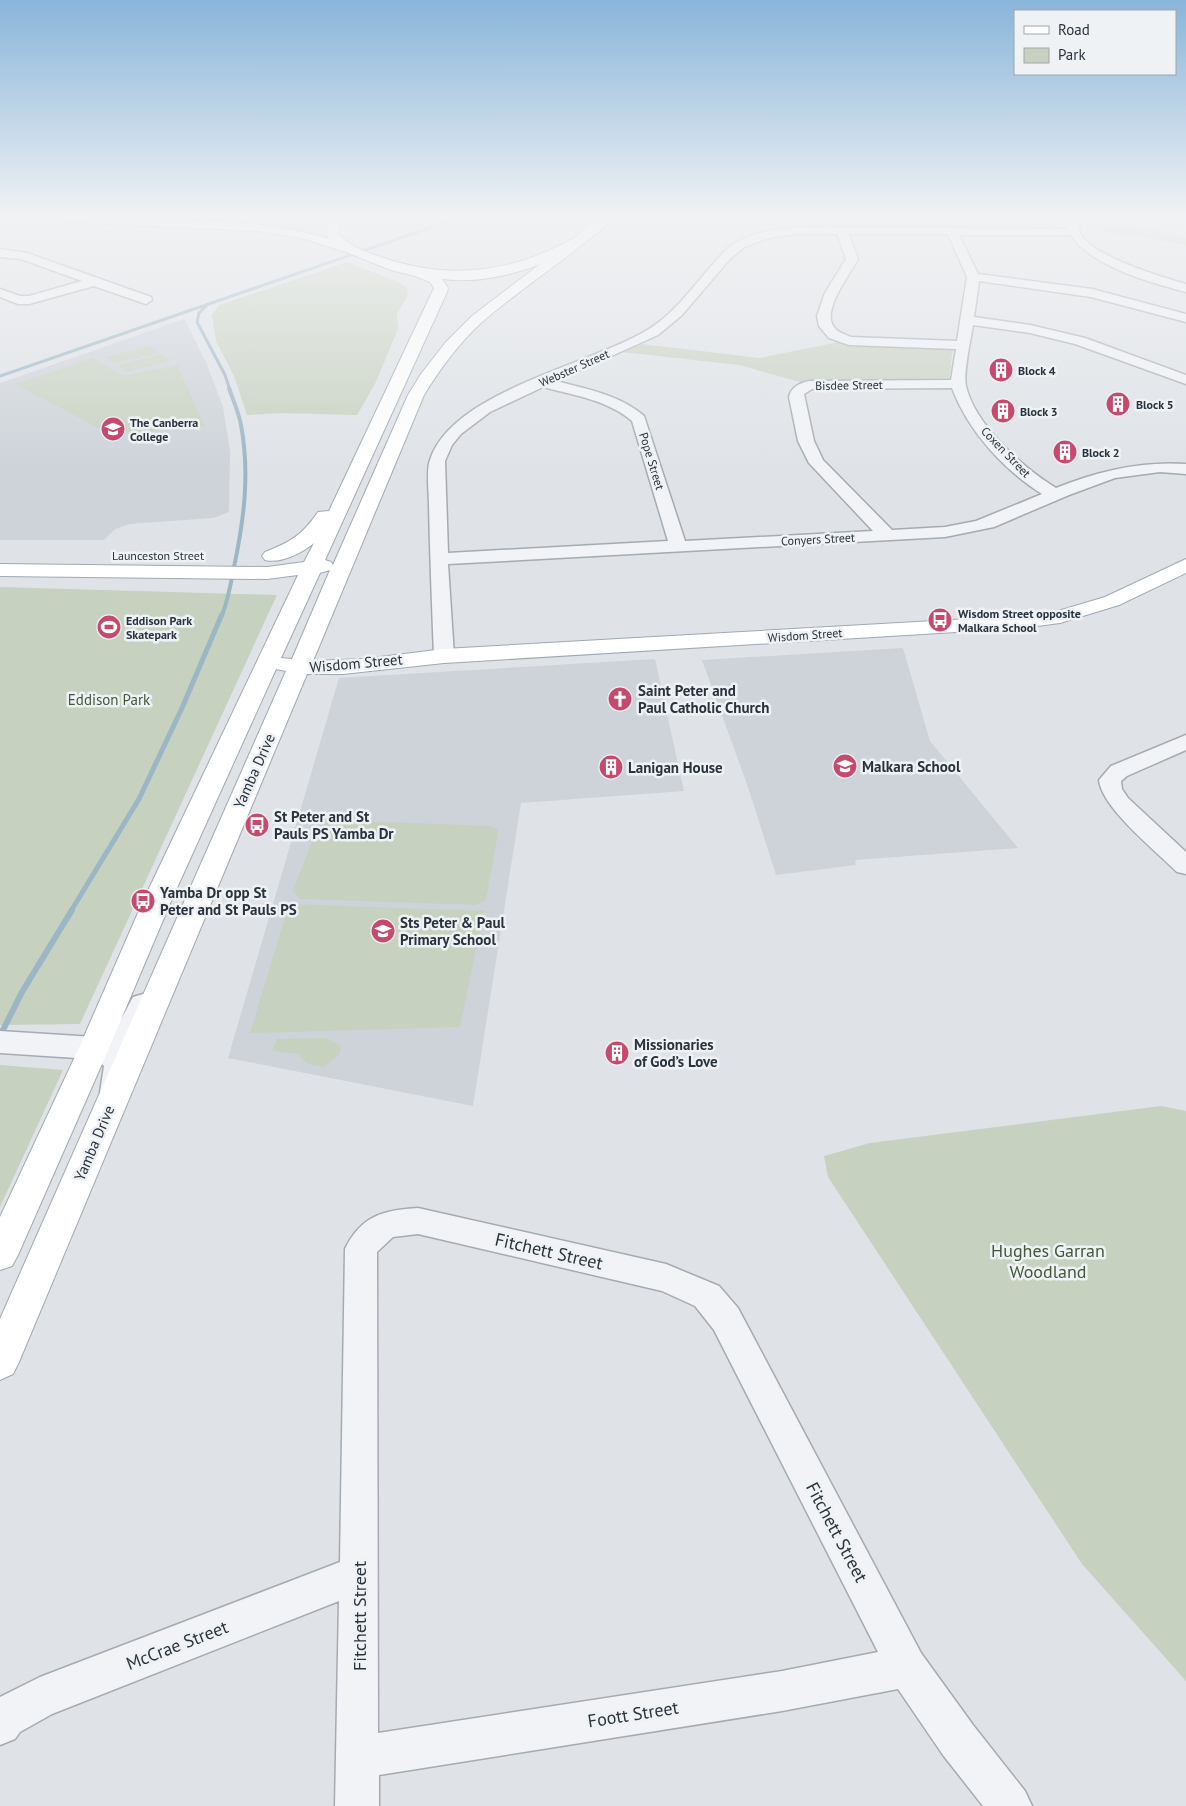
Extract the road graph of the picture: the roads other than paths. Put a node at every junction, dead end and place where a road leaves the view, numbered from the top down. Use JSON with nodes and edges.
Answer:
{"nodes":[{"id":1,"x":436,"y":301,"type":"edge"},
{"id":2,"x":500,"y":301,"type":"edge"},
{"id":3,"x":687,"y":301,"type":"edge"},
{"id":4,"x":827,"y":301,"type":"edge"},
{"id":5,"x":970,"y":301,"type":"edge"},
{"id":6,"x":1123,"y":301,"type":"edge"},
{"id":7,"x":1186,"y":318,"type":"edge"},
{"id":8,"x":967,"y":320,"type":"junction"},
{"id":9,"x":964,"y":345,"type":"junction"},
{"id":10,"x":1186,"y":380,"type":"edge"},
{"id":11,"x":542,"y":382,"type":"junction"},
{"id":12,"x":958,"y":384,"type":"junction"},
{"id":13,"x":1186,"y":469,"type":"edge"},
{"id":14,"x":345,"y":494,"type":"junction"},
{"id":15,"x":1053,"y":494,"type":"junction"},
{"id":16,"x":887,"y":535,"type":"junction"},
{"id":17,"x":678,"y":546,"type":"junction"},
{"id":18,"x":0,"y":554,"type":"edge"},
{"id":19,"x":438,"y":559,"type":"junction"},
{"id":20,"x":313,"y":563,"type":"junction"},
{"id":21,"x":343,"y":563,"type":"junction"},
{"id":22,"x":215,"y":564,"type":"junction"},
{"id":23,"x":261,"y":564,"type":"junction"},
{"id":24,"x":1185,"y":566,"type":"edge"},
{"id":25,"x":0,"y":570,"type":"edge"},
{"id":26,"x":325,"y":605,"type":"junction"},
{"id":27,"x":283,"y":629,"type":"junction"},
{"id":28,"x":444,"y":656,"type":"junction"},
{"id":29,"x":268,"y":661,"type":"junction"},
{"id":30,"x":357,"y":661,"type":"junction"},
{"id":31,"x":301,"y":663,"type":"junction"},
{"id":32,"x":288,"y":694,"type":"junction"},
{"id":33,"x":1186,"y":742,"type":"edge"},
{"id":34,"x":1186,"y":866,"type":"edge"},
{"id":35,"x":162,"y":984,"type":"junction"},
{"id":36,"x":0,"y":1042,"type":"edge"},
{"id":37,"x":94,"y":1048,"type":"junction"},
{"id":38,"x":113,"y":1098,"type":"junction"},
{"id":39,"x":0,"y":1255,"type":"edge"},
{"id":40,"x":0,"y":1362,"type":"edge"},
{"id":41,"x":359,"y":1574,"type":"junction"},
{"id":42,"x":907,"y":1667,"type":"junction"},
{"id":43,"x":0,"y":1724,"type":"edge"},
{"id":44,"x":358,"y":1758,"type":"junction"},
{"id":45,"x":357,"y":1806,"type":"edge"},
{"id":46,"x":1010,"y":1806,"type":"edge"}],
"edges":[{"from":1,"to":14,"type":"main road"},
{"from":2,"to":21,"type":"main road","name":"Yamba Drive"},
{"from":3,"to":11,"type":"street","name":"Webster Street"},
{"from":4,"to":9,"type":"street"},
{"from":5,"to":8,"type":"street"},
{"from":6,"to":7,"type":"street"},
{"from":8,"to":9,"type":"street"},
{"from":8,"to":10,"type":"street"},
{"from":9,"to":12,"type":"street"},
{"from":11,"to":17,"type":"street","name":"Pope Street"},
{"from":11,"to":19,"type":"street","name":"Webster Street"},
{"from":12,"to":15,"type":"street","name":"Coxen Street"},
{"from":12,"to":16,"type":"street","name":"Bisdee Street"},
{"from":13,"to":15,"type":"street","name":"Conyers Street"},
{"from":14,"to":20,"type":"main road"},
{"from":14,"to":23,"type":"main road"},
{"from":15,"to":16,"type":"street","name":"Conyers Street"},
{"from":16,"to":17,"type":"street","name":"Conyers Street"},
{"from":17,"to":19,"type":"street","name":"Conyers Street"},
{"from":18,"to":22,"type":"main road","name":"Launceston Street"},
{"from":19,"to":28,"type":"street","name":"Webster Street"},
{"from":20,"to":21,"type":"main road","name":"Launceston Street"},
{"from":20,"to":23,"type":"main road","name":"Launceston Street"},
{"from":20,"to":27,"type":"main road"},
{"from":21,"to":26,"type":"main road","name":"Yamba Drive"},
{"from":22,"to":23,"type":"main road","name":"Launceston Street"},
{"from":22,"to":25,"type":"main road","name":"Launceston Street"},
{"from":23,"to":27,"type":"main road"},
{"from":24,"to":28,"type":"main road","name":"Wisdom Street"},
{"from":26,"to":30,"type":"main road"},
{"from":26,"to":31,"type":"main road","name":"Yamba Drive"},
{"from":27,"to":29,"type":"main road"},
{"from":28,"to":30,"type":"main road","name":"Wisdom Street"},
{"from":29,"to":31,"type":"main road","name":"Wisdom Street"},
{"from":29,"to":37,"type":"main road"},
{"from":30,"to":31,"type":"main road","name":"Wisdom Street"},
{"from":30,"to":32,"type":"main road"},
{"from":31,"to":32,"type":"main road","name":"Yamba Drive"},
{"from":32,"to":35,"type":"main road","name":"Yamba Drive"},
{"from":33,"to":34,"type":"street"},
{"from":35,"to":37,"type":"street"},
{"from":35,"to":38,"type":"main road","name":"Yamba Drive"},
{"from":36,"to":37,"type":"street"},
{"from":37,"to":38,"type":"street"},
{"from":37,"to":39,"type":"main road"},
{"from":38,"to":40,"type":"main road","name":"Yamba Drive"},
{"from":41,"to":42,"type":"street","name":"Fitchett Street"},
{"from":41,"to":43,"type":"street","name":"McCrae Street"},
{"from":41,"to":44,"type":"street","name":"Fitchett Street"},
{"from":42,"to":44,"type":"street","name":"Foott Street"},
{"from":42,"to":46,"type":"street","name":"Fitchett Street"},
{"from":44,"to":45,"type":"street","name":"Fitchett Street"}]}
